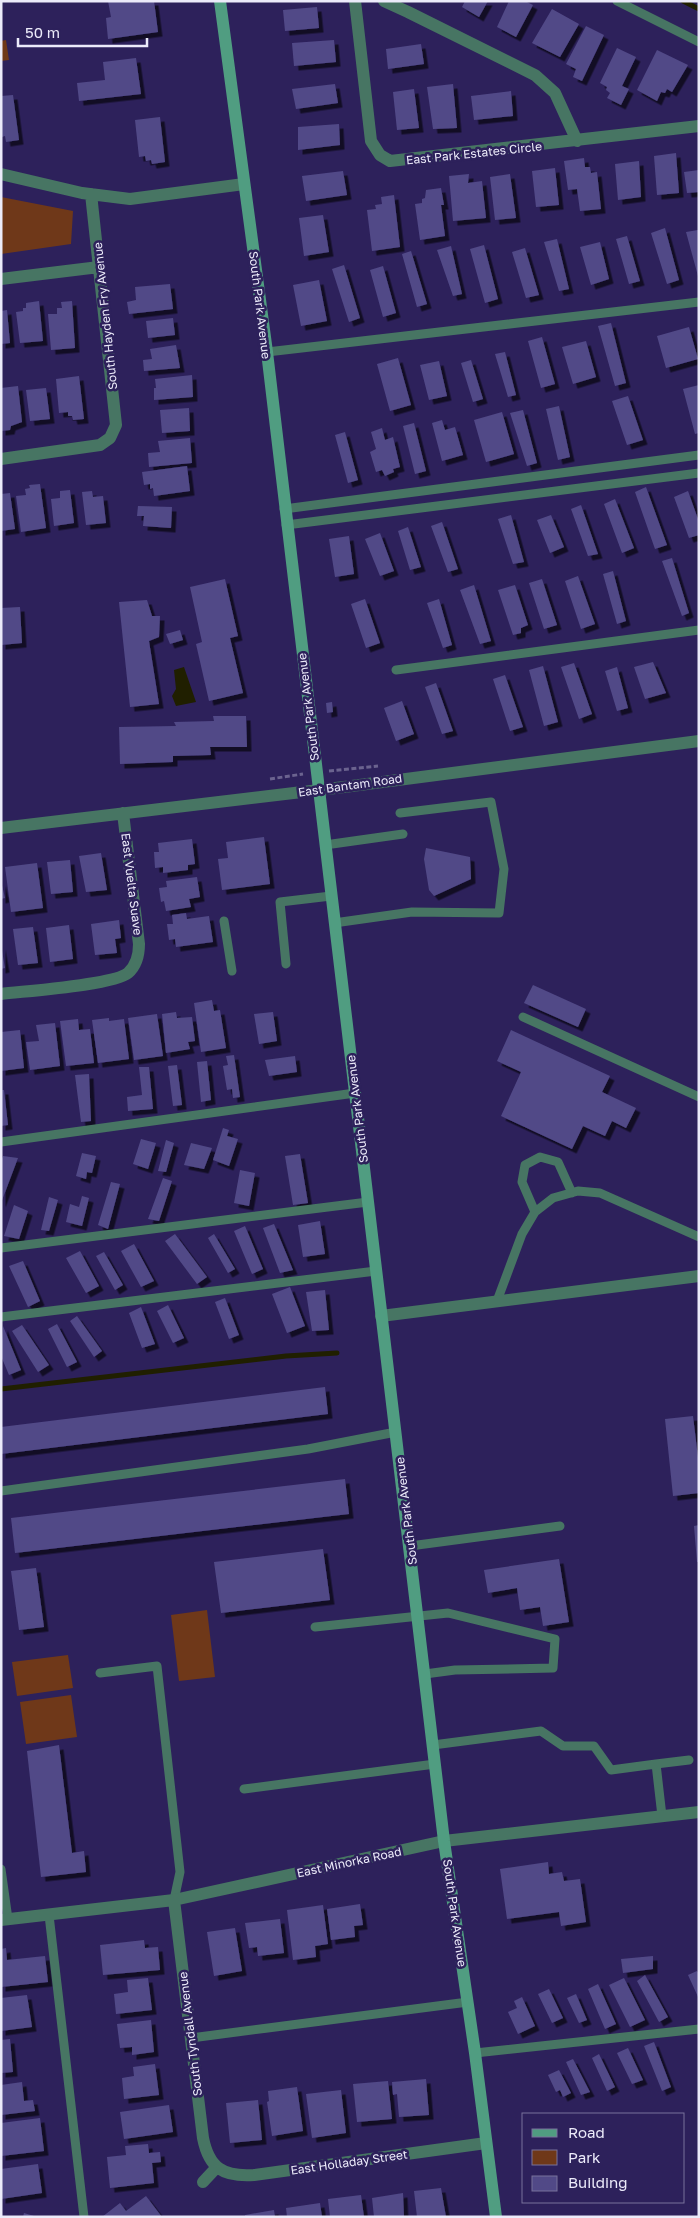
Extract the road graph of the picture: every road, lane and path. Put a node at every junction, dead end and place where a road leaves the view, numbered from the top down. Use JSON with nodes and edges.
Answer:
{"nodes":[{"id":1,"x":220,"y":1,"type":"edge"},
{"id":2,"x":355,"y":1,"type":"edge"},
{"id":3,"x":384,"y":1,"type":"edge"},
{"id":4,"x":617,"y":1,"type":"edge"},
{"id":5,"x":699,"y":42,"type":"edge"},
{"id":6,"x":699,"y":126,"type":"edge"},
{"id":7,"x":576,"y":141,"type":"junction"},
{"id":8,"x":1,"y":174,"type":"edge"},
{"id":9,"x":244,"y":184,"type":"junction"},
{"id":10,"x":91,"y":194,"type":"junction"},
{"id":11,"x":99,"y":267,"type":"junction"},
{"id":12,"x":1,"y":279,"type":"edge"},
{"id":13,"x":699,"y":302,"type":"edge"},
{"id":14,"x":266,"y":352,"type":"junction"},
{"id":15,"x":699,"y":455,"type":"edge"},
{"id":16,"x":1,"y":458,"type":"edge"},
{"id":17,"x":699,"y":473,"type":"edge"},
{"id":18,"x":535,"y":476,"type":"junction"},
{"id":19,"x":538,"y":493,"type":"junction"},
{"id":20,"x":284,"y":509,"type":"junction"},
{"id":21,"x":286,"y":525,"type":"junction"},
{"id":22,"x":699,"y":630,"type":"edge"},
{"id":23,"x":396,"y":670,"type":"dead end"},
{"id":24,"x":699,"y":741,"type":"edge"},
{"id":25,"x":373,"y":766,"type":"dead end"},
{"id":26,"x":337,"y":770,"type":"dead end"},
{"id":27,"x":318,"y":790,"type":"junction"},
{"id":28,"x":123,"y":813,"type":"junction"},
{"id":29,"x":400,"y":813,"type":"dead end"},
{"id":30,"x":1,"y":828,"type":"edge"},
{"id":31,"x":403,"y":834,"type":"dead end"},
{"id":32,"x":325,"y":845,"type":"junction"},
{"id":33,"x":331,"y":896,"type":"junction"},
{"id":34,"x":224,"y":921,"type":"dead end"},
{"id":35,"x":334,"y":923,"type":"junction"},
{"id":36,"x":286,"y":964,"type":"dead end"},
{"id":37,"x":232,"y":971,"type":"dead end"},
{"id":38,"x":1,"y":994,"type":"edge"},
{"id":39,"x":523,"y":1017,"type":"dead end"},
{"id":40,"x":355,"y":1092,"type":"junction"},
{"id":41,"x":699,"y":1097,"type":"edge"},
{"id":42,"x":1,"y":1142,"type":"edge"},
{"id":43,"x":572,"y":1193,"type":"junction"},
{"id":44,"x":368,"y":1202,"type":"junction"},
{"id":45,"x":535,"y":1212,"type":"junction"},
{"id":46,"x":699,"y":1237,"type":"edge"},
{"id":47,"x":1,"y":1248,"type":"edge"},
{"id":48,"x":376,"y":1271,"type":"junction"},
{"id":49,"x":699,"y":1276,"type":"edge"},
{"id":50,"x":497,"y":1302,"type":"junction"},
{"id":51,"x":381,"y":1316,"type":"junction"},
{"id":52,"x":1,"y":1317,"type":"edge"},
{"id":53,"x":396,"y":1432,"type":"junction"},
{"id":54,"x":1,"y":1491,"type":"edge"},
{"id":55,"x":560,"y":1526,"type":"dead end"},
{"id":56,"x":410,"y":1546,"type":"junction"},
{"id":57,"x":418,"y":1615,"type":"junction"},
{"id":58,"x":315,"y":1627,"type":"dead end"},
{"id":59,"x":100,"y":1672,"type":"dead end"},
{"id":60,"x":425,"y":1674,"type":"junction"},
{"id":61,"x":433,"y":1744,"type":"junction"},
{"id":62,"x":689,"y":1760,"type":"dead end"},
{"id":63,"x":435,"y":1764,"type":"junction"},
{"id":64,"x":656,"y":1764,"type":"junction"},
{"id":65,"x":244,"y":1789,"type":"dead end"},
{"id":66,"x":699,"y":1812,"type":"edge"},
{"id":67,"x":662,"y":1816,"type":"junction"},
{"id":68,"x":444,"y":1841,"type":"junction"},
{"id":69,"x":1,"y":1869,"type":"edge"},
{"id":70,"x":174,"y":1900,"type":"junction"},
{"id":71,"x":49,"y":1915,"type":"junction"},
{"id":72,"x":4,"y":1920,"type":"edge"},
{"id":73,"x":468,"y":2002,"type":"junction"},
{"id":74,"x":699,"y":2029,"type":"edge"},
{"id":75,"x":191,"y":2038,"type":"junction"},
{"id":76,"x":475,"y":2053,"type":"junction"},
{"id":77,"x":486,"y":2143,"type":"junction"},
{"id":78,"x":216,"y":2166,"type":"junction"},
{"id":79,"x":203,"y":2182,"type":"dead end"},
{"id":80,"x":84,"y":2217,"type":"edge"},
{"id":81,"x":496,"y":2217,"type":"edge"}],
"edges":[{"from":1,"to":9,"type":"main road","name":"South Park Avenue"},
{"from":2,"to":7,"type":"street","name":"East Park Estates Circle"},
{"from":3,"to":7,"type":"street"},
{"from":4,"to":5,"type":"lane"},
{"from":6,"to":7,"type":"street","name":"East Park Estates Circle"},
{"from":8,"to":10,"type":"street"},
{"from":9,"to":10,"type":"street"},
{"from":9,"to":14,"type":"main road","name":"South Park Avenue"},
{"from":10,"to":11,"type":"street","name":"South Hayden Fry Avenue"},
{"from":11,"to":12,"type":"street"},
{"from":11,"to":16,"type":"street","name":"South Hayden Fry Avenue"},
{"from":13,"to":14,"type":"lane"},
{"from":14,"to":20,"type":"main road","name":"South Park Avenue"},
{"from":15,"to":18,"type":"lane"},
{"from":17,"to":19,"type":"lane"},
{"from":18,"to":19,"type":"lane"},
{"from":18,"to":20,"type":"lane"},
{"from":19,"to":21,"type":"lane"},
{"from":20,"to":21,"type":"main road","name":"South Park Avenue"},
{"from":21,"to":27,"type":"main road","name":"South Park Avenue"},
{"from":22,"to":23,"type":"lane"},
{"from":24,"to":27,"type":"street","name":"East Bantam Road"},
{"from":25,"to":26,"type":"path"},
{"from":27,"to":28,"type":"street","name":"East Bantam Road"},
{"from":27,"to":32,"type":"main road","name":"South Park Avenue"},
{"from":28,"to":30,"type":"street","name":"East Bantam Road"},
{"from":28,"to":38,"type":"street","name":"East Vuelta Suave"},
{"from":29,"to":35,"type":"lane"},
{"from":31,"to":32,"type":"lane"},
{"from":32,"to":33,"type":"main road","name":"South Park Avenue"},
{"from":33,"to":35,"type":"main road","name":"South Park Avenue"},
{"from":33,"to":36,"type":"lane"},
{"from":34,"to":37,"type":"lane"},
{"from":35,"to":40,"type":"main road","name":"South Park Avenue"},
{"from":39,"to":41,"type":"lane"},
{"from":40,"to":42,"type":"lane"},
{"from":40,"to":44,"type":"main road","name":"South Park Avenue"},
{"from":43,"to":45,"type":"lane"},
{"from":43,"to":45,"type":"lane"},
{"from":43,"to":46,"type":"lane"},
{"from":44,"to":47,"type":"lane"},
{"from":44,"to":48,"type":"main road","name":"South Park Avenue"},
{"from":45,"to":50,"type":"lane"},
{"from":48,"to":51,"type":"main road","name":"South Park Avenue"},
{"from":48,"to":52,"type":"lane"},
{"from":49,"to":50,"type":"street"},
{"from":50,"to":51,"type":"street"},
{"from":51,"to":53,"type":"main road","name":"South Park Avenue"},
{"from":53,"to":54,"type":"lane"},
{"from":53,"to":56,"type":"main road","name":"South Park Avenue"},
{"from":55,"to":56,"type":"lane"},
{"from":56,"to":57,"type":"main road","name":"South Park Avenue"},
{"from":57,"to":58,"type":"lane"},
{"from":57,"to":60,"type":"main road","name":"South Park Avenue"},
{"from":57,"to":60,"type":"lane"},
{"from":59,"to":70,"type":"lane"},
{"from":60,"to":61,"type":"main road","name":"South Park Avenue"},
{"from":61,"to":63,"type":"main road","name":"South Park Avenue"},
{"from":61,"to":64,"type":"lane"},
{"from":62,"to":64,"type":"lane"},
{"from":63,"to":65,"type":"lane"},
{"from":63,"to":68,"type":"main road","name":"South Park Avenue"},
{"from":64,"to":67,"type":"lane"},
{"from":66,"to":67,"type":"street","name":"East Minorka Road"},
{"from":67,"to":68,"type":"street","name":"East Minorka Road"},
{"from":68,"to":70,"type":"street","name":"East Minorka Road"},
{"from":68,"to":73,"type":"main road","name":"South Park Avenue"},
{"from":69,"to":72,"type":"lane"},
{"from":70,"to":71,"type":"street","name":"East Minorka Road"},
{"from":70,"to":75,"type":"street","name":"South Tyndall Avenue"},
{"from":71,"to":72,"type":"street","name":"East Minorka Road"},
{"from":71,"to":80,"type":"lane"},
{"from":73,"to":75,"type":"lane"},
{"from":73,"to":76,"type":"main road","name":"South Park Avenue"},
{"from":74,"to":76,"type":"lane"},
{"from":75,"to":78,"type":"street","name":"South Tyndall Avenue"},
{"from":76,"to":77,"type":"main road","name":"South Park Avenue"},
{"from":77,"to":78,"type":"street","name":"East Holladay Street"},
{"from":77,"to":81,"type":"main road","name":"South Park Avenue"},
{"from":78,"to":79,"type":"street"}]}
